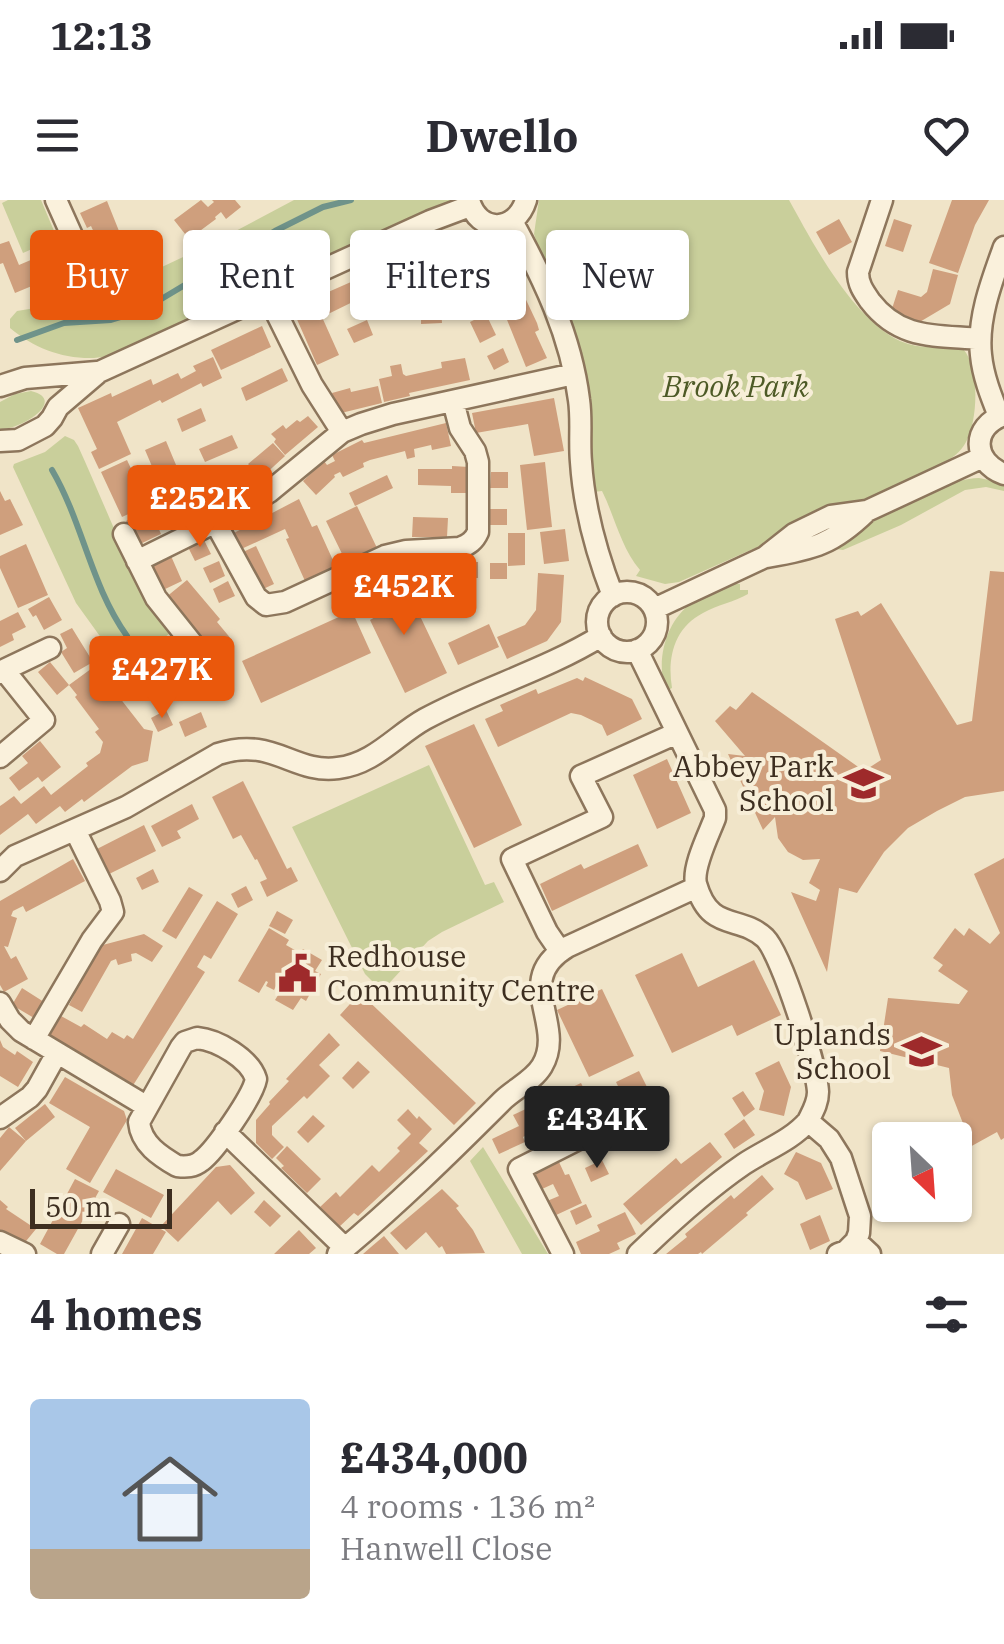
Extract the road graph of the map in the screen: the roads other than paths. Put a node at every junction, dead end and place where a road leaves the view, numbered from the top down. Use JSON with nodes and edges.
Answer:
{"nodes":[{"id":1,"x":56,"y":200,"type":"edge"},
{"id":2,"x":526,"y":200,"type":"edge"},
{"id":3,"x":882,"y":200,"type":"edge"},
{"id":4,"x":470,"y":203,"type":"edge"},
{"id":5,"x":512,"y":221,"type":"junction"},
{"id":6,"x":70,"y":230,"type":"edge"},
{"id":7,"x":1004,"y":247,"type":"edge"},
{"id":8,"x":330,"y":267,"type":"edge"},
{"id":9,"x":215,"y":320,"type":"edge"},
{"id":10,"x":280,"y":320,"type":"edge"},
{"id":11,"x":980,"y":339,"type":"junction"},
{"id":12,"x":99,"y":372,"type":"junction"},
{"id":13,"x":574,"y":374,"type":"junction"},
{"id":14,"x":34,"y":378,"type":"junction"},
{"id":15,"x":4,"y":380,"type":"edge"},
{"id":16,"x":453,"y":401,"type":"junction"},
{"id":17,"x":58,"y":406,"type":"junction"},
{"id":18,"x":1002,"y":415,"type":"edge"},
{"id":19,"x":342,"y":432,"type":"junction"},
{"id":20,"x":0,"y":441,"type":"edge"},
{"id":21,"x":982,"y":457,"type":"junction"},
{"id":22,"x":1004,"y":474,"type":"edge"},
{"id":23,"x":216,"y":522,"type":"junction"},
{"id":24,"x":124,"y":534,"type":"dead end"},
{"id":25,"x":136,"y":561,"type":"junction"},
{"id":26,"x":612,"y":596,"type":"junction"},
{"id":27,"x":654,"y":609,"type":"junction"},
{"id":28,"x":601,"y":636,"type":"junction"},
{"id":29,"x":50,"y":648,"type":"dead end"},
{"id":30,"x":637,"y":650,"type":"junction"},
{"id":31,"x":206,"y":662,"type":"dead end"},
{"id":32,"x":2,"y":671,"type":"edge"},
{"id":33,"x":676,"y":733,"type":"junction"},
{"id":34,"x":0,"y":758,"type":"edge"},
{"id":35,"x":75,"y":830,"type":"junction"},
{"id":36,"x":0,"y":871,"type":"edge"},
{"id":37,"x":697,"y":887,"type":"junction"},
{"id":38,"x":560,"y":951,"type":"junction"},
{"id":39,"x":0,"y":1003,"type":"edge"},
{"id":40,"x":34,"y":1038,"type":"junction"},
{"id":41,"x":57,"y":1053,"type":"junction"},
{"id":42,"x":146,"y":1106,"type":"junction"},
{"id":43,"x":0,"y":1118,"type":"edge"},
{"id":44,"x":808,"y":1120,"type":"junction"},
{"id":45,"x":610,"y":1123,"type":"dead end"},
{"id":46,"x":224,"y":1132,"type":"junction"},
{"id":47,"x":118,"y":1224,"type":"dead end"},
{"id":48,"x":0,"y":1242,"type":"edge"},
{"id":49,"x":863,"y":1248,"type":"edge"},
{"id":50,"x":341,"y":1251,"type":"edge"},
{"id":51,"x":25,"y":1254,"type":"edge"},
{"id":52,"x":102,"y":1254,"type":"edge"},
{"id":53,"x":563,"y":1254,"type":"edge"},
{"id":54,"x":638,"y":1254,"type":"edge"},
{"id":55,"x":838,"y":1254,"type":"edge"}],
"edges":[{"from":1,"to":6,"type":"street"},
{"from":2,"to":5,"type":"street"},
{"from":3,"to":11,"type":"street"},
{"from":4,"to":5,"type":"street"},
{"from":4,"to":8,"type":"street"},
{"from":5,"to":13,"type":"street"},
{"from":7,"to":11,"type":"street"},
{"from":9,"to":12,"type":"street"},
{"from":10,"to":19,"type":"street"},
{"from":11,"to":18,"type":"street"},
{"from":12,"to":14,"type":"street"},
{"from":12,"to":17,"type":"street"},
{"from":13,"to":16,"type":"street"},
{"from":13,"to":26,"type":"street"},
{"from":14,"to":15,"type":"street"},
{"from":14,"to":17,"type":"street"},
{"from":16,"to":19,"type":"street"},
{"from":16,"to":23,"type":"street"},
{"from":17,"to":20,"type":"street"},
{"from":18,"to":21,"type":"street"},
{"from":19,"to":23,"type":"street"},
{"from":21,"to":22,"type":"street"},
{"from":21,"to":27,"type":"street"},
{"from":23,"to":25,"type":"street"},
{"from":24,"to":25,"type":"street"},
{"from":25,"to":31,"type":"street"},
{"from":26,"to":27,"type":"street"},
{"from":26,"to":28,"type":"street"},
{"from":27,"to":30,"type":"street"},
{"from":28,"to":30,"type":"street"},
{"from":28,"to":35,"type":"street"},
{"from":29,"to":32,"type":"street"},
{"from":30,"to":33,"type":"street"},
{"from":32,"to":34,"type":"street"},
{"from":33,"to":37,"type":"street"},
{"from":33,"to":38,"type":"street"},
{"from":35,"to":36,"type":"street"},
{"from":35,"to":40,"type":"street"},
{"from":37,"to":38,"type":"street"},
{"from":37,"to":44,"type":"street"},
{"from":38,"to":50,"type":"street"},
{"from":39,"to":40,"type":"street"},
{"from":40,"to":41,"type":"street"},
{"from":41,"to":42,"type":"street"},
{"from":41,"to":43,"type":"street"},
{"from":42,"to":46,"type":"street"},
{"from":42,"to":46,"type":"street"},
{"from":44,"to":49,"type":"street"},
{"from":44,"to":54,"type":"street"},
{"from":45,"to":53,"type":"street"},
{"from":46,"to":50,"type":"street"},
{"from":47,"to":52,"type":"street"},
{"from":48,"to":51,"type":"street"},
{"from":49,"to":55,"type":"street"}]}
